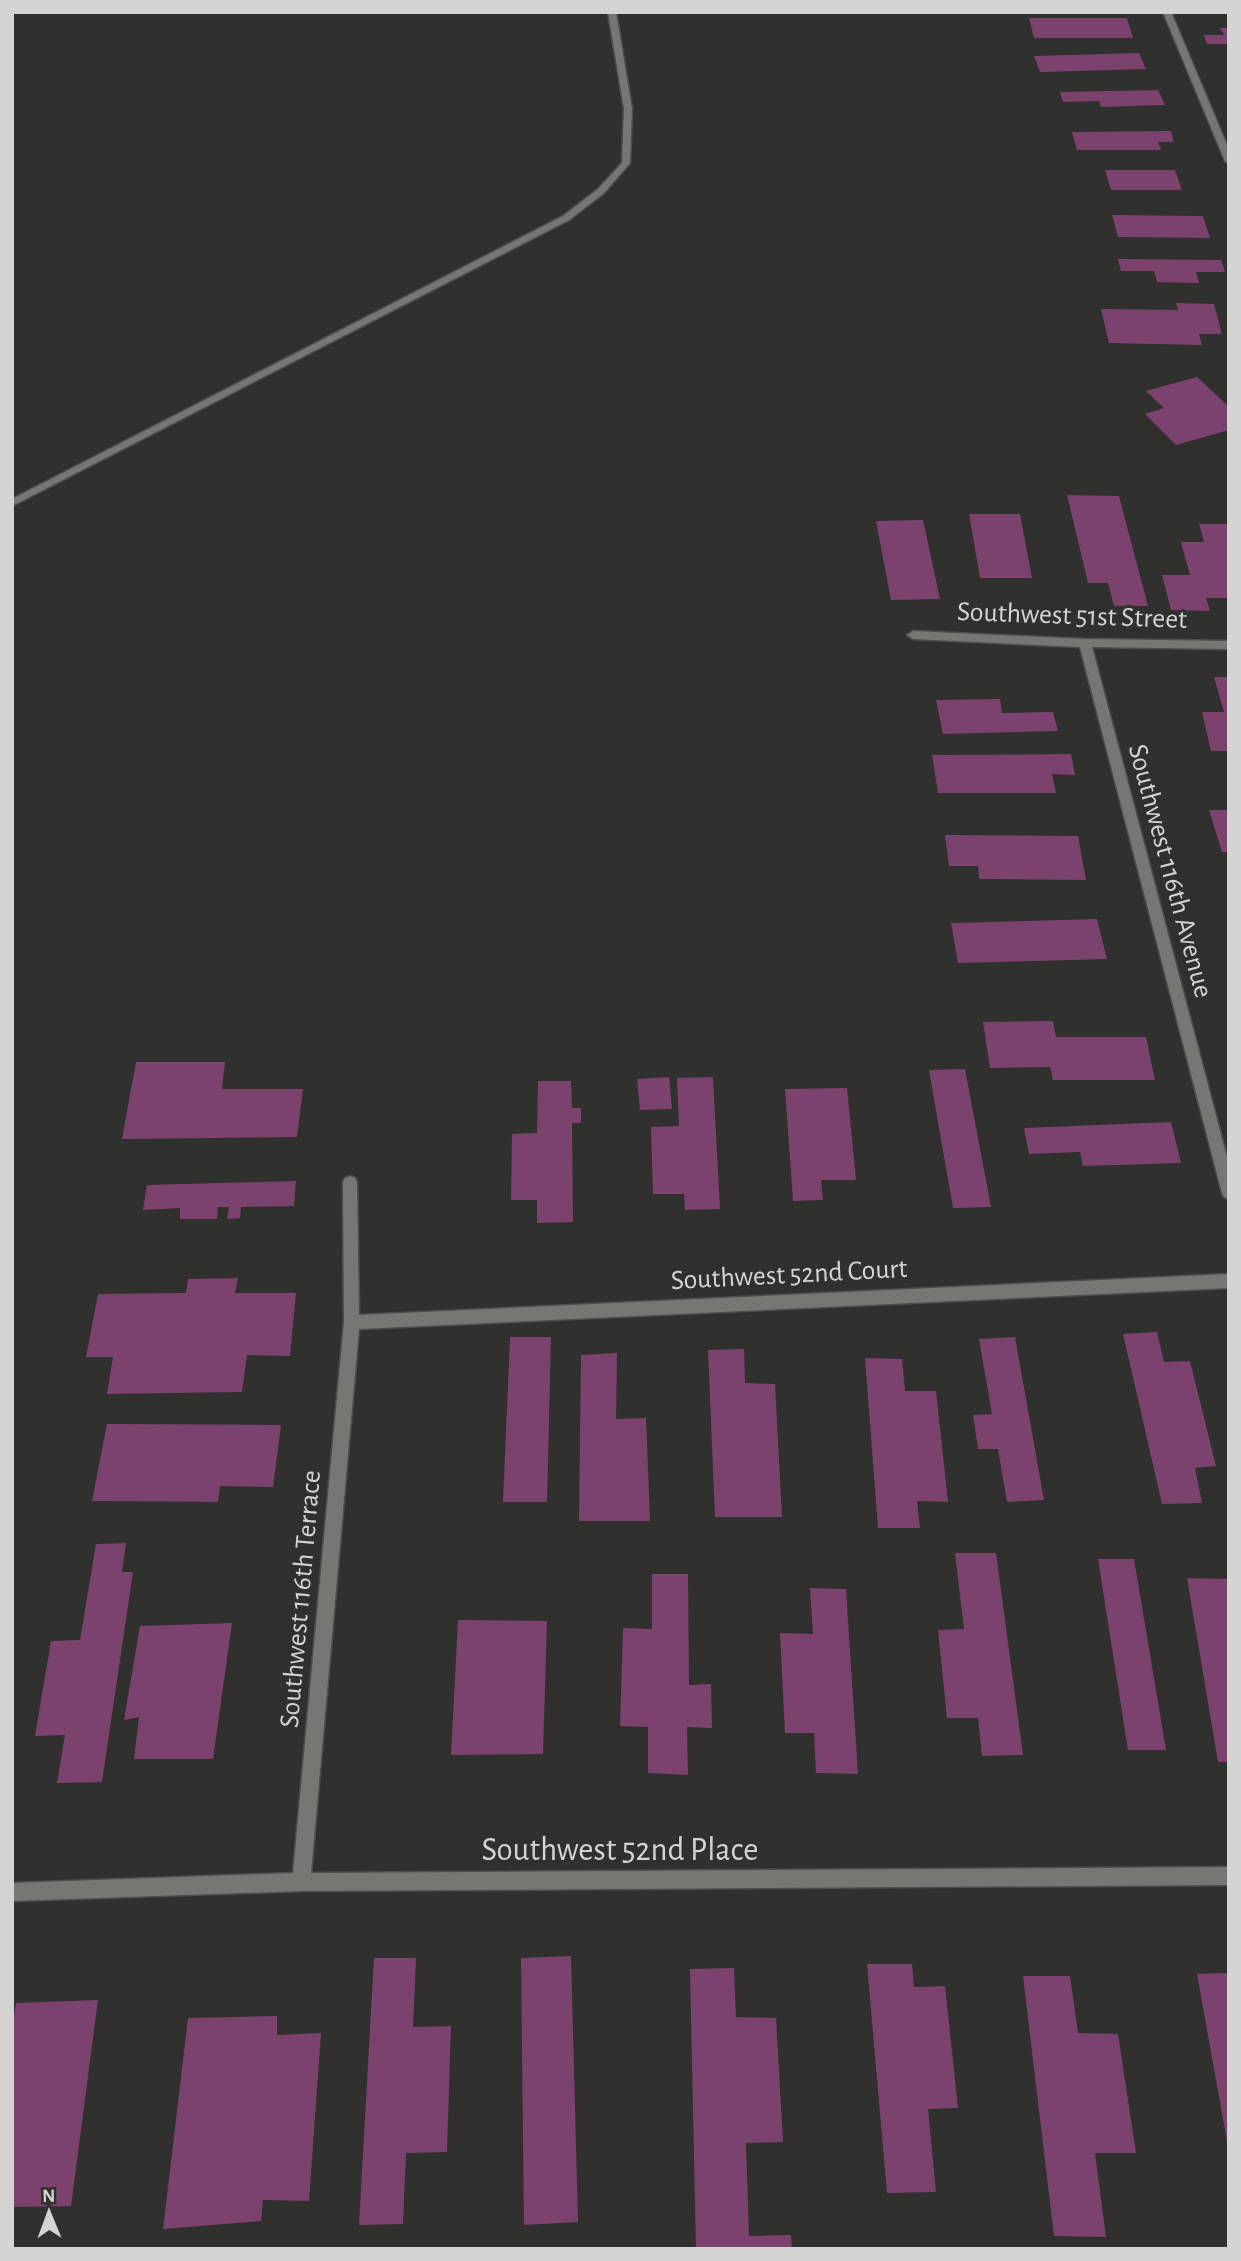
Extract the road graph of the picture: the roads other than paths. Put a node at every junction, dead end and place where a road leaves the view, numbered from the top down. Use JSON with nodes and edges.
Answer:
{"nodes":[{"id":1,"x":612,"y":12,"type":"edge"},
{"id":2,"x":1167,"y":12,"type":"edge"},
{"id":3,"x":1229,"y":161,"type":"edge"},
{"id":4,"x":12,"y":503,"type":"edge"},
{"id":5,"x":913,"y":635,"type":"dead end"},
{"id":6,"x":1085,"y":643,"type":"junction"},
{"id":7,"x":1229,"y":645,"type":"edge"},
{"id":8,"x":350,"y":1182,"type":"dead end"},
{"id":9,"x":1229,"y":1193,"type":"edge"},
{"id":10,"x":1229,"y":1281,"type":"edge"},
{"id":11,"x":352,"y":1322,"type":"junction"},
{"id":12,"x":1229,"y":1875,"type":"edge"},
{"id":13,"x":301,"y":1882,"type":"junction"},
{"id":14,"x":12,"y":1892,"type":"edge"}],
"edges":[{"from":1,"to":4,"type":"street"},
{"from":2,"to":3,"type":"street"},
{"from":5,"to":6,"type":"street","name":"Southwest 51st Street"},
{"from":6,"to":7,"type":"street","name":"Southwest 51st Street"},
{"from":6,"to":9,"type":"street","name":"Southwest 116th Avenue"},
{"from":8,"to":11,"type":"street","name":"Southwest 116th Terrace"},
{"from":10,"to":11,"type":"street","name":"Southwest 52nd Court"},
{"from":11,"to":13,"type":"street","name":"Southwest 116th Terrace"},
{"from":12,"to":13,"type":"street","name":"Southwest 52nd Place"},
{"from":13,"to":14,"type":"street","name":"Southwest 52nd Place"}]}
